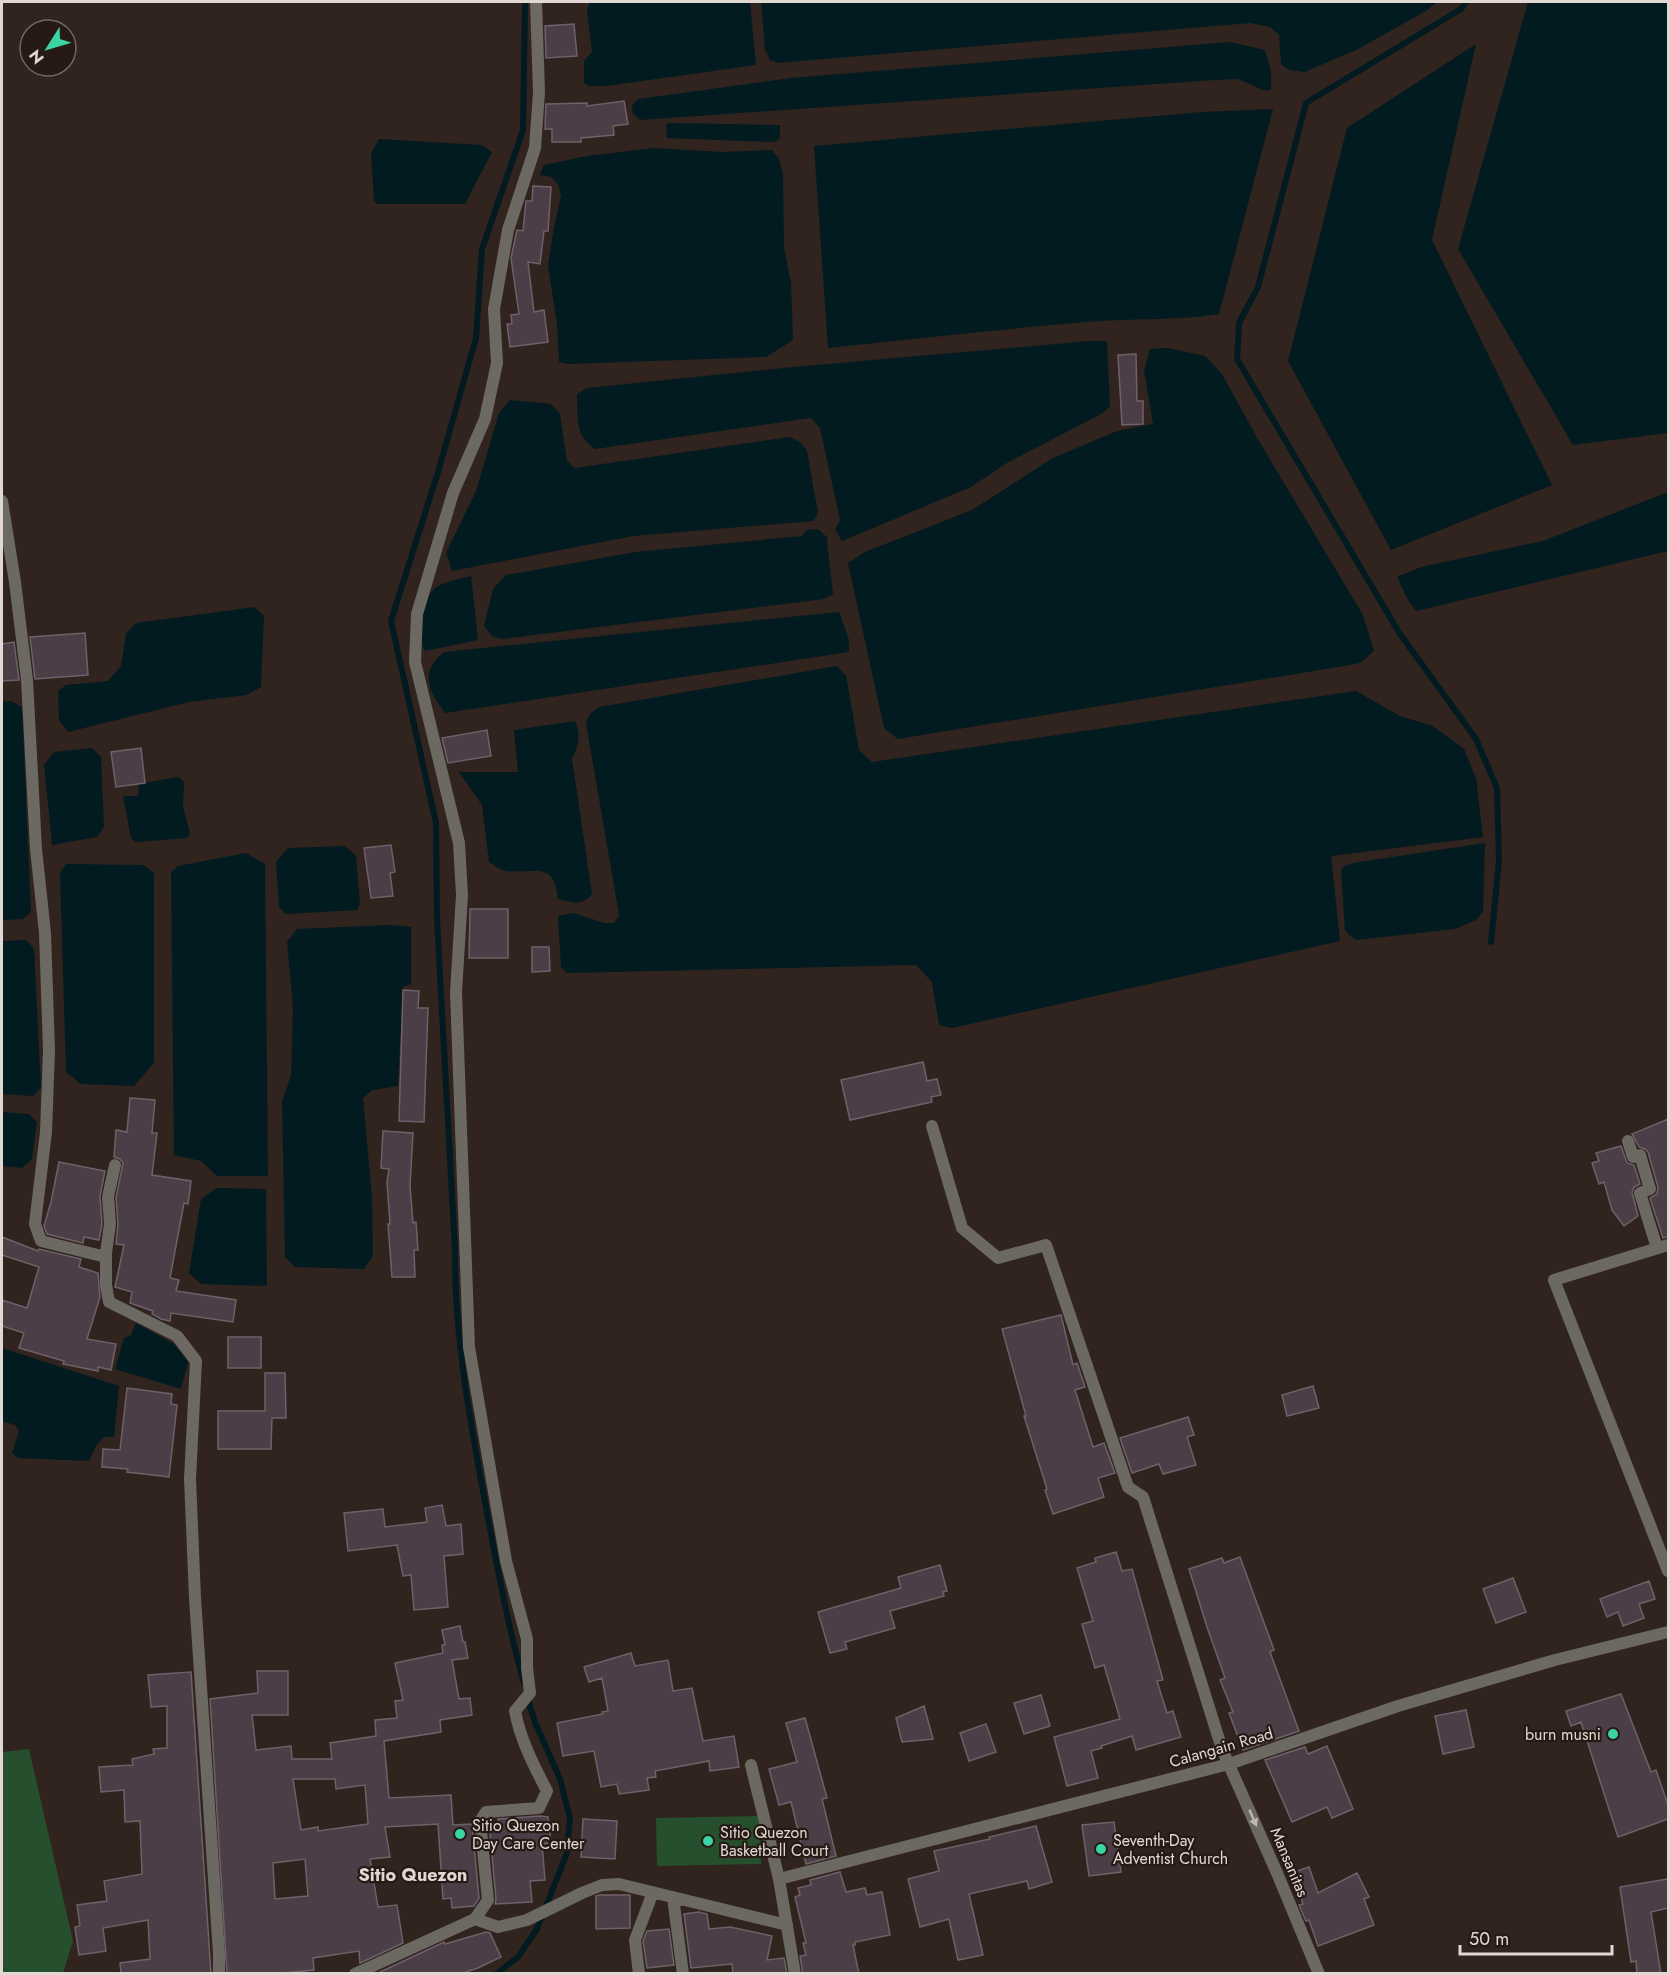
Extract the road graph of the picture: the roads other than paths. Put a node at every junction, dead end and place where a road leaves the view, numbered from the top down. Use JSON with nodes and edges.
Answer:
{"nodes":[{"id":1,"x":536,"y":2,"type":"edge"},
{"id":2,"x":2,"y":501,"type":"edge"},
{"id":3,"x":932,"y":1126,"type":"dead end"},
{"id":4,"x":1628,"y":1141,"type":"dead end"},
{"id":5,"x":115,"y":1165,"type":"dead end"},
{"id":6,"x":1662,"y":1246,"type":"edge"},
{"id":7,"x":106,"y":1257,"type":"junction"},
{"id":8,"x":1668,"y":1571,"type":"edge"},
{"id":9,"x":1668,"y":1632,"type":"edge"},
{"id":10,"x":1229,"y":1764,"type":"junction"},
{"id":11,"x":751,"y":1765,"type":"dead end"},
{"id":12,"x":779,"y":1879,"type":"junction"},
{"id":13,"x":653,"y":1892,"type":"junction"},
{"id":14,"x":673,"y":1897,"type":"junction"},
{"id":15,"x":475,"y":1919,"type":"junction"},
{"id":16,"x":787,"y":1925,"type":"junction"},
{"id":17,"x":219,"y":1974,"type":"edge"},
{"id":18,"x":355,"y":1974,"type":"edge"},
{"id":19,"x":639,"y":1974,"type":"edge"},
{"id":20,"x":683,"y":1974,"type":"edge"},
{"id":21,"x":795,"y":1974,"type":"edge"},
{"id":22,"x":1319,"y":1974,"type":"edge"}],
"edges":[{"from":1,"to":15,"type":"street"},
{"from":2,"to":7,"type":"street"},
{"from":3,"to":10,"type":"street","name":"Mansanitas"},
{"from":4,"to":6,"type":"street"},
{"from":5,"to":7,"type":"street"},
{"from":6,"to":8,"type":"street"},
{"from":7,"to":17,"type":"street"},
{"from":9,"to":10,"type":"street","name":"Calangain Road"},
{"from":10,"to":12,"type":"street","name":"Calangain Road"},
{"from":10,"to":22,"type":"street","name":"Mansanitas","one_way":true},
{"from":11,"to":12,"type":"street"},
{"from":12,"to":16,"type":"street"},
{"from":13,"to":14,"type":"street"},
{"from":13,"to":15,"type":"street"},
{"from":13,"to":19,"type":"street"},
{"from":14,"to":16,"type":"street"},
{"from":14,"to":20,"type":"street"},
{"from":15,"to":18,"type":"street"},
{"from":16,"to":21,"type":"street"}]}
